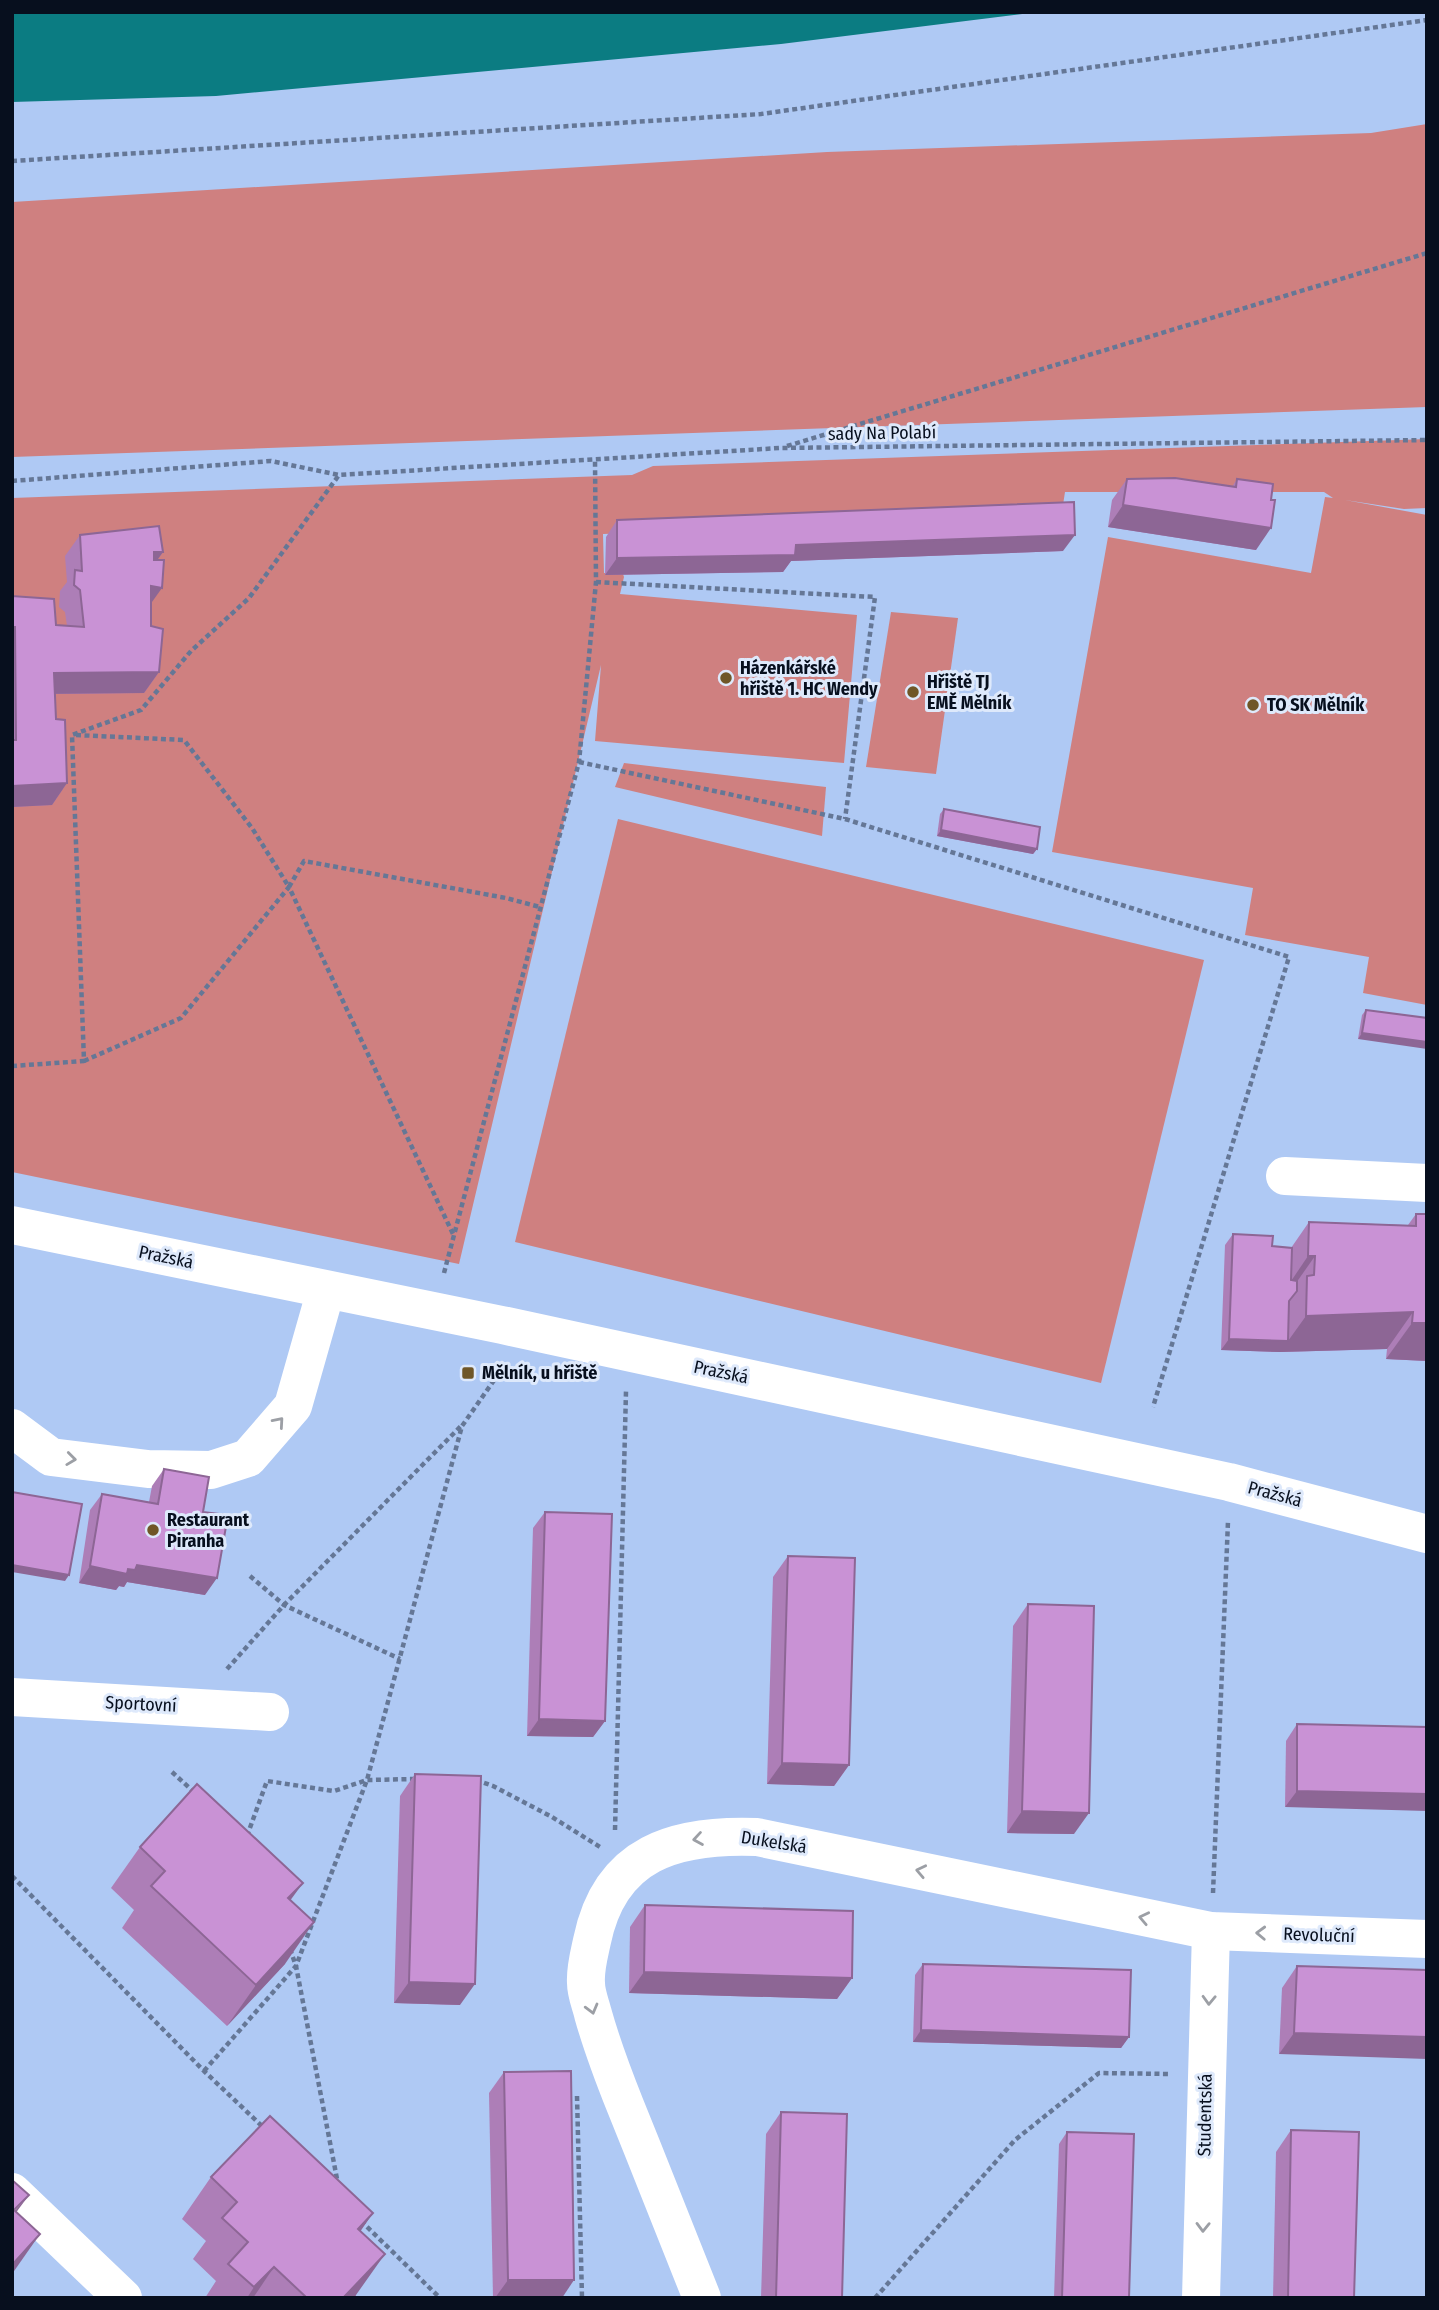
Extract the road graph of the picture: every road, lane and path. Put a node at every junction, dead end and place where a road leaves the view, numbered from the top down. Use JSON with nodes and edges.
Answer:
{"nodes":[{"id":1,"x":1427,"y":20,"type":"edge"},
{"id":2,"x":12,"y":161,"type":"edge"},
{"id":3,"x":1427,"y":253,"type":"edge"},
{"id":4,"x":1427,"y":440,"type":"edge"},
{"id":5,"x":780,"y":448,"type":"junction"},
{"id":6,"x":596,"y":459,"type":"junction"},
{"id":7,"x":339,"y":475,"type":"junction"},
{"id":8,"x":12,"y":481,"type":"edge"},
{"id":9,"x":596,"y":582,"type":"junction"},
{"id":10,"x":72,"y":735,"type":"junction"},
{"id":11,"x":579,"y":762,"type":"junction"},
{"id":12,"x":845,"y":820,"type":"junction"},
{"id":13,"x":289,"y":887,"type":"junction"},
{"id":14,"x":540,"y":907,"type":"junction"},
{"id":15,"x":84,"y":1061,"type":"junction"},
{"id":16,"x":12,"y":1066,"type":"edge"},
{"id":17,"x":1284,"y":1176,"type":"dead end"},
{"id":18,"x":1427,"y":1183,"type":"edge"},
{"id":19,"x":12,"y":1225,"type":"edge"},
{"id":20,"x":454,"y":1236,"type":"junction"},
{"id":21,"x":326,"y":1290,"type":"junction"},
{"id":22,"x":434,"y":1311,"type":"junction"},
{"id":23,"x":505,"y":1365,"type":"dead end"},
{"id":24,"x":626,"y":1387,"type":"dead end"},
{"id":25,"x":1153,"y":1407,"type":"dead end"},
{"id":26,"x":462,"y":1426,"type":"junction"},
{"id":27,"x":12,"y":1427,"type":"edge"},
{"id":28,"x":1229,"y":1482,"type":"junction"},
{"id":29,"x":1427,"y":1534,"type":"edge"},
{"id":30,"x":250,"y":1576,"type":"dead end"},
{"id":31,"x":284,"y":1605,"type":"junction"},
{"id":32,"x":400,"y":1659,"type":"junction"},
{"id":33,"x":12,"y":1697,"type":"edge"},
{"id":34,"x":194,"y":1707,"type":"junction"},
{"id":35,"x":270,"y":1712,"type":"dead end"},
{"id":36,"x":172,"y":1772,"type":"dead end"},
{"id":37,"x":419,"y":1779,"type":"edge"},
{"id":38,"x":471,"y":1779,"type":"edge"},
{"id":39,"x":366,"y":1780,"type":"junction"},
{"id":40,"x":200,"y":1798,"type":"edge"},
{"id":41,"x":236,"y":1832,"type":"edge"},
{"id":42,"x":618,"y":1862,"type":"junction"},
{"id":43,"x":12,"y":1876,"type":"edge"},
{"id":44,"x":1211,"y":1931,"type":"junction"},
{"id":45,"x":1427,"y":1939,"type":"edge"},
{"id":46,"x":286,"y":1941,"type":"edge"},
{"id":47,"x":296,"y":1966,"type":"junction"},
{"id":48,"x":204,"y":2071,"type":"junction"},
{"id":49,"x":1206,"y":2074,"type":"junction"},
{"id":50,"x":577,"y":2091,"type":"dead end"},
{"id":51,"x":266,"y":2130,"type":"edge"},
{"id":52,"x":339,"y":2189,"type":"edge"},
{"id":53,"x":12,"y":2192,"type":"edge"},
{"id":54,"x":351,"y":2211,"type":"edge"},
{"id":55,"x":123,"y":2298,"type":"edge"},
{"id":56,"x":440,"y":2298,"type":"edge"},
{"id":57,"x":582,"y":2298,"type":"edge"},
{"id":58,"x":702,"y":2298,"type":"edge"},
{"id":59,"x":875,"y":2298,"type":"edge"},
{"id":60,"x":1201,"y":2298,"type":"edge"}],
"edges":[{"from":1,"to":2,"type":"path"},
{"from":3,"to":5,"type":"path"},
{"from":4,"to":5,"type":"path","name":"sady Na Polabí"},
{"from":5,"to":6,"type":"path","name":"sady Na Polabí"},
{"from":6,"to":7,"type":"path","name":"sady Na Polabí"},
{"from":6,"to":9,"type":"path"},
{"from":7,"to":8,"type":"path","name":"sady Na Polabí"},
{"from":7,"to":10,"type":"path"},
{"from":9,"to":11,"type":"path"},
{"from":9,"to":12,"type":"path"},
{"from":10,"to":13,"type":"path"},
{"from":10,"to":15,"type":"path"},
{"from":11,"to":12,"type":"path"},
{"from":11,"to":14,"type":"path"},
{"from":12,"to":25,"type":"path"},
{"from":13,"to":14,"type":"path"},
{"from":13,"to":15,"type":"path"},
{"from":13,"to":20,"type":"path"},
{"from":14,"to":20,"type":"path"},
{"from":15,"to":16,"type":"path"},
{"from":17,"to":18,"type":"street"},
{"from":19,"to":21,"type":"street","name":"Pražská"},
{"from":20,"to":22,"type":"path"},
{"from":21,"to":22,"type":"street","name":"Pražská"},
{"from":27,"to":21,"type":"street","one_way":true},
{"from":22,"to":28,"type":"street","name":"Pražská"},
{"from":23,"to":26,"type":"path"},
{"from":24,"to":42,"type":"path"},
{"from":26,"to":31,"type":"path"},
{"from":26,"to":32,"type":"path"},
{"from":28,"to":29,"type":"street","name":"Pražská"},
{"from":28,"to":44,"type":"path"},
{"from":30,"to":31,"type":"path"},
{"from":31,"to":32,"type":"path"},
{"from":31,"to":34,"type":"path"},
{"from":32,"to":39,"type":"path"},
{"from":33,"to":34,"type":"street","name":"Sportovní"},
{"from":34,"to":35,"type":"street","name":"Sportovní"},
{"from":36,"to":40,"type":"path"},
{"from":37,"to":39,"type":"path"},
{"from":38,"to":42,"type":"path"},
{"from":39,"to":41,"type":"path"},
{"from":39,"to":47,"type":"path"},
{"from":44,"to":42,"type":"street","name":"Dukelská","one_way":true},
{"from":42,"to":58,"type":"street","name":"Dukelská","one_way":true},
{"from":43,"to":48,"type":"path"},
{"from":45,"to":44,"type":"street","name":"Revoluční","one_way":true},
{"from":44,"to":49,"type":"street","name":"Studentská","one_way":true},
{"from":46,"to":47,"type":"path"},
{"from":47,"to":48,"type":"path"},
{"from":47,"to":52,"type":"path"},
{"from":48,"to":51,"type":"path"},
{"from":49,"to":59,"type":"path"},
{"from":49,"to":60,"type":"street","name":"Studentská","one_way":true},
{"from":50,"to":57,"type":"path"},
{"from":53,"to":55,"type":"street"},
{"from":54,"to":56,"type":"path"}]}
